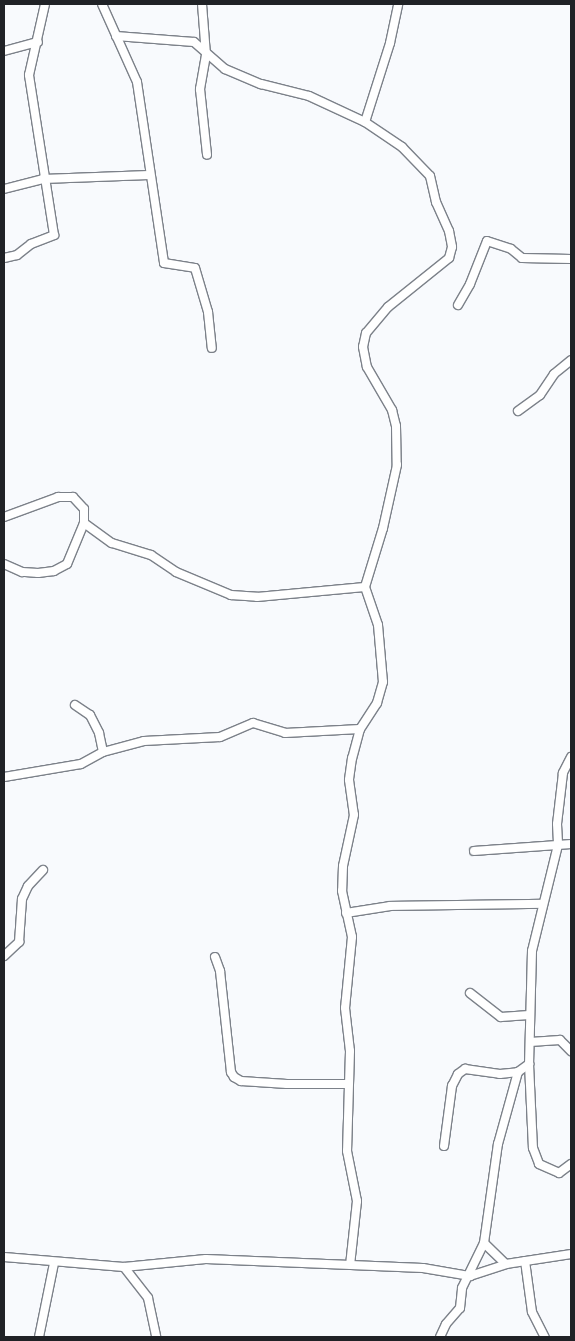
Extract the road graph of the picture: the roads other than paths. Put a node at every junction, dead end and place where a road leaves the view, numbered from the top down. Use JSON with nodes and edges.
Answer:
{"nodes":[{"id":1,"x":45,"y":4,"type":"edge"},
{"id":2,"x":102,"y":4,"type":"edge"},
{"id":3,"x":202,"y":4,"type":"edge"},
{"id":4,"x":398,"y":4,"type":"edge"},
{"id":5,"x":116,"y":36,"type":"junction"},
{"id":6,"x":38,"y":42,"type":"junction"},
{"id":7,"x":4,"y":51,"type":"edge"},
{"id":8,"x":206,"y":55,"type":"junction"},
{"id":9,"x":365,"y":122,"type":"junction"},
{"id":10,"x":207,"y":155,"type":"dead end"},
{"id":11,"x":149,"y":175,"type":"junction"},
{"id":12,"x":43,"y":179,"type":"junction"},
{"id":13,"x":4,"y":189,"type":"edge"},
{"id":14,"x":4,"y":258,"type":"edge"},
{"id":15,"x":571,"y":259,"type":"edge"},
{"id":16,"x":458,"y":305,"type":"dead end"},
{"id":17,"x":212,"y":348,"type":"dead end"},
{"id":18,"x":571,"y":360,"type":"edge"},
{"id":19,"x":518,"y":411,"type":"dead end"},
{"id":20,"x":4,"y":517,"type":"edge"},
{"id":21,"x":84,"y":523,"type":"junction"},
{"id":22,"x":4,"y":564,"type":"edge"},
{"id":23,"x":365,"y":587,"type":"junction"},
{"id":24,"x":75,"y":705,"type":"dead end"},
{"id":25,"x":360,"y":729,"type":"junction"},
{"id":26,"x":102,"y":752,"type":"junction"},
{"id":27,"x":571,"y":757,"type":"edge"},
{"id":28,"x":4,"y":777,"type":"edge"},
{"id":29,"x":571,"y":844,"type":"edge"},
{"id":30,"x":558,"y":845,"type":"junction"},
{"id":31,"x":474,"y":851,"type":"dead end"},
{"id":32,"x":43,"y":870,"type":"dead end"},
{"id":33,"x":542,"y":904,"type":"junction"},
{"id":34,"x":346,"y":913,"type":"junction"},
{"id":35,"x":4,"y":956,"type":"edge"},
{"id":36,"x":215,"y":957,"type":"dead end"},
{"id":37,"x":470,"y":993,"type":"dead end"},
{"id":38,"x":529,"y":1015,"type":"junction"},
{"id":39,"x":530,"y":1042,"type":"junction"},
{"id":40,"x":571,"y":1051,"type":"edge"},
{"id":41,"x":529,"y":1064,"type":"junction"},
{"id":42,"x":518,"y":1072,"type":"junction"},
{"id":43,"x":347,"y":1084,"type":"junction"},
{"id":44,"x":444,"y":1146,"type":"dead end"},
{"id":45,"x":571,"y":1164,"type":"edge"},
{"id":46,"x":484,"y":1243,"type":"junction"},
{"id":47,"x":571,"y":1254,"type":"edge"},
{"id":48,"x":4,"y":1257,"type":"edge"},
{"id":49,"x":525,"y":1261,"type":"junction"},
{"id":50,"x":54,"y":1262,"type":"junction"},
{"id":51,"x":506,"y":1264,"type":"junction"},
{"id":52,"x":350,"y":1265,"type":"junction"},
{"id":53,"x":124,"y":1267,"type":"junction"},
{"id":54,"x":470,"y":1276,"type":"junction"},
{"id":55,"x":38,"y":1337,"type":"edge"},
{"id":56,"x":156,"y":1337,"type":"edge"},
{"id":57,"x":440,"y":1337,"type":"edge"},
{"id":58,"x":545,"y":1337,"type":"edge"}],
"edges":[{"from":1,"to":6,"type":"street"},
{"from":2,"to":5,"type":"street"},
{"from":3,"to":8,"type":"street"},
{"from":4,"to":9,"type":"street"},
{"from":5,"to":8,"type":"street"},
{"from":5,"to":11,"type":"street"},
{"from":6,"to":7,"type":"street"},
{"from":6,"to":12,"type":"street"},
{"from":8,"to":9,"type":"street"},
{"from":8,"to":10,"type":"street"},
{"from":9,"to":23,"type":"street"},
{"from":11,"to":12,"type":"street"},
{"from":11,"to":17,"type":"street"},
{"from":12,"to":13,"type":"street"},
{"from":12,"to":14,"type":"street"},
{"from":15,"to":16,"type":"street"},
{"from":18,"to":19,"type":"street"},
{"from":20,"to":21,"type":"street"},
{"from":21,"to":22,"type":"street"},
{"from":21,"to":23,"type":"street"},
{"from":23,"to":25,"type":"street"},
{"from":24,"to":26,"type":"street"},
{"from":25,"to":26,"type":"street"},
{"from":25,"to":34,"type":"street"},
{"from":26,"to":28,"type":"street"},
{"from":27,"to":30,"type":"street"},
{"from":29,"to":30,"type":"street"},
{"from":30,"to":31,"type":"street"},
{"from":30,"to":33,"type":"street"},
{"from":32,"to":35,"type":"street"},
{"from":33,"to":34,"type":"street"},
{"from":33,"to":38,"type":"street"},
{"from":34,"to":43,"type":"street"},
{"from":36,"to":43,"type":"street"},
{"from":37,"to":38,"type":"street"},
{"from":38,"to":39,"type":"street"},
{"from":39,"to":40,"type":"street"},
{"from":39,"to":41,"type":"street"},
{"from":41,"to":42,"type":"street"},
{"from":41,"to":45,"type":"street"},
{"from":42,"to":44,"type":"street"},
{"from":42,"to":46,"type":"street"},
{"from":43,"to":52,"type":"street"},
{"from":46,"to":51,"type":"street"},
{"from":46,"to":54,"type":"street"},
{"from":47,"to":49,"type":"street"},
{"from":48,"to":50,"type":"street"},
{"from":49,"to":51,"type":"street"},
{"from":49,"to":58,"type":"street"},
{"from":50,"to":53,"type":"street"},
{"from":50,"to":55,"type":"street"},
{"from":51,"to":54,"type":"street"},
{"from":52,"to":53,"type":"street"},
{"from":52,"to":54,"type":"street"},
{"from":53,"to":56,"type":"street"},
{"from":54,"to":57,"type":"street"}]}
